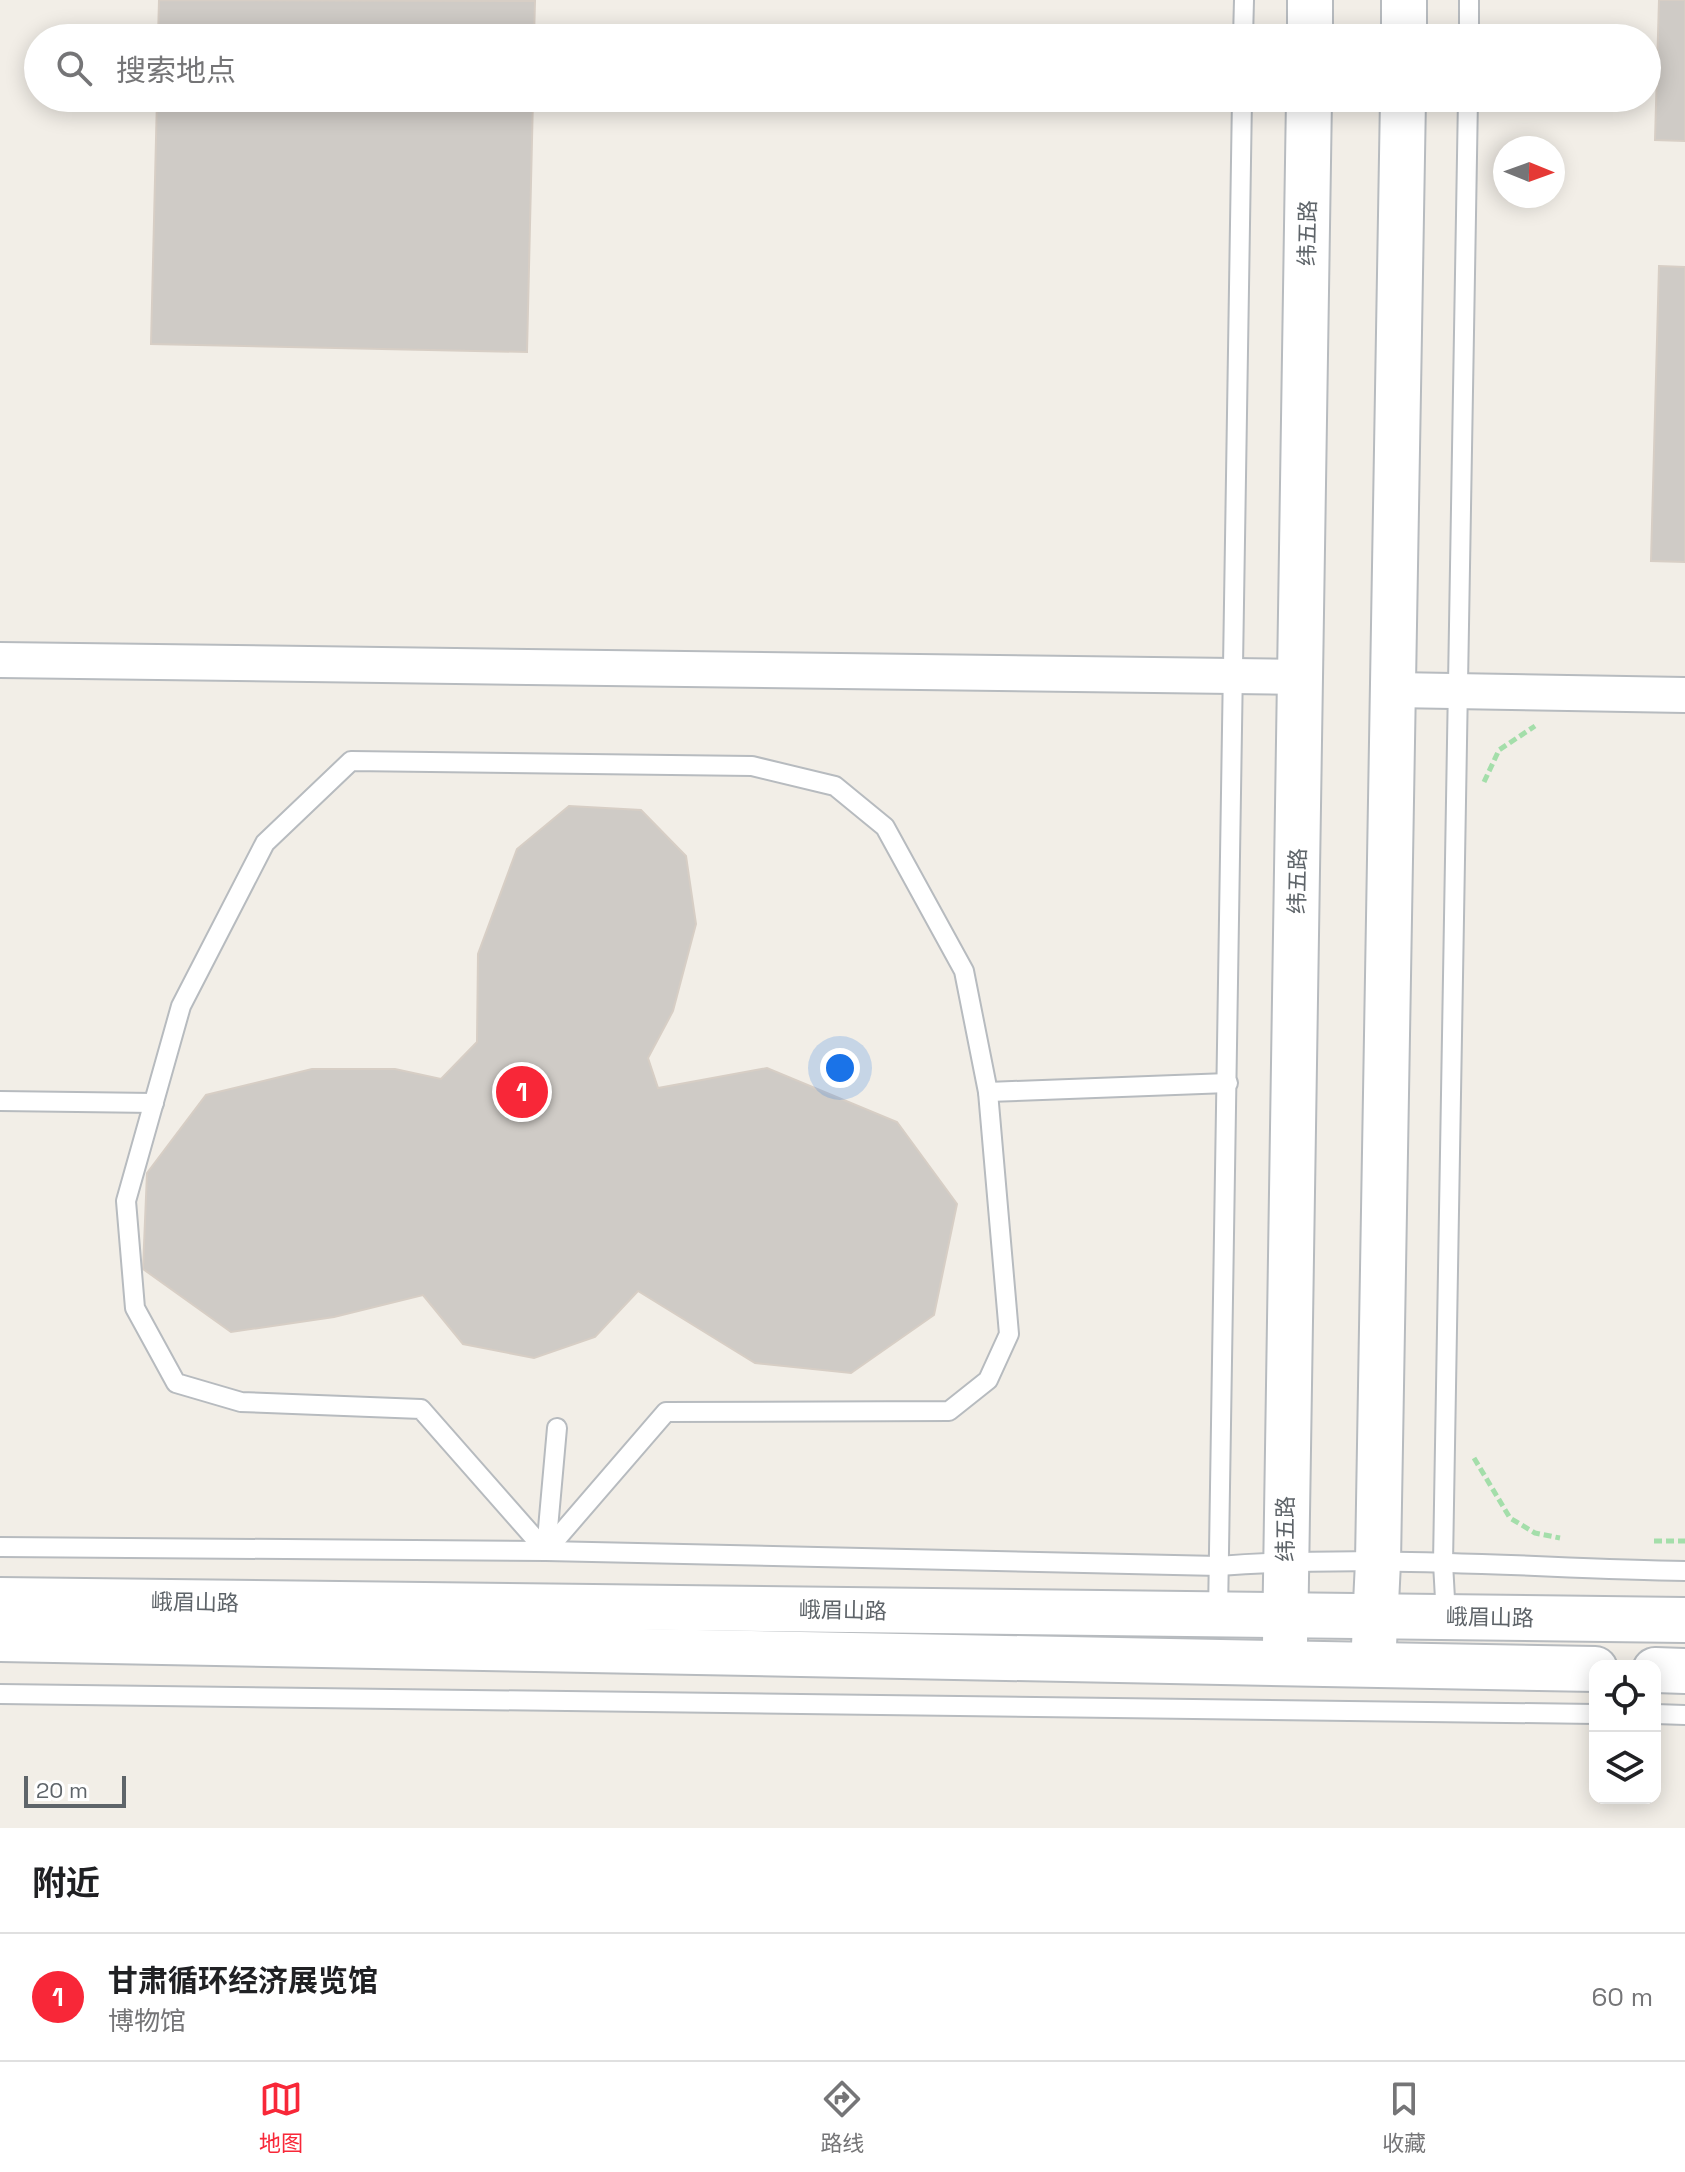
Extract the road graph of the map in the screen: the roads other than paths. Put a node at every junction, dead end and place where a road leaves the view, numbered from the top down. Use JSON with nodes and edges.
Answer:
{"nodes":[{"id":1,"x":1244,"y":0,"type":"edge"},
{"id":2,"x":1310,"y":0,"type":"edge"},
{"id":3,"x":1404,"y":0,"type":"edge"},
{"id":4,"x":1469,"y":0,"type":"edge"},
{"id":5,"x":1243,"y":24,"type":"edge"},
{"id":6,"x":1310,"y":24,"type":"edge"},
{"id":7,"x":1404,"y":24,"type":"edge"},
{"id":8,"x":1469,"y":24,"type":"edge"},
{"id":9,"x":1242,"y":112,"type":"edge"},
{"id":10,"x":1309,"y":112,"type":"edge"},
{"id":11,"x":1403,"y":112,"type":"edge"},
{"id":12,"x":1468,"y":112,"type":"edge"},
{"id":13,"x":0,"y":660,"type":"edge"},
{"id":14,"x":1234,"y":677,"type":"junction"},
{"id":15,"x":1301,"y":677,"type":"junction"},
{"id":16,"x":1394,"y":690,"type":"junction"},
{"id":17,"x":1459,"y":691,"type":"junction"},
{"id":18,"x":1685,"y":695,"type":"edge"},
{"id":19,"x":1228,"y":1083,"type":"junction"},
{"id":20,"x":988,"y":1092,"type":"junction"},
{"id":21,"x":0,"y":1101,"type":"edge"},
{"id":22,"x":154,"y":1103,"type":"junction"},
{"id":23,"x":557,"y":1428,"type":"dead end"},
{"id":24,"x":0,"y":1547,"type":"edge"},
{"id":25,"x":546,"y":1551,"type":"junction"},
{"id":26,"x":1284,"y":1561,"type":"junction"},
{"id":27,"x":1378,"y":1562,"type":"junction"},
{"id":28,"x":1443,"y":1563,"type":"junction"},
{"id":29,"x":1219,"y":1566,"type":"junction"},
{"id":30,"x":1685,"y":1571,"type":"edge"},
{"id":31,"x":0,"y":1600,"type":"edge"},
{"id":32,"x":1218,"y":1614,"type":"junction"},
{"id":33,"x":1287,"y":1615,"type":"junction"},
{"id":34,"x":1375,"y":1616,"type":"junction"},
{"id":35,"x":1446,"y":1617,"type":"junction"},
{"id":36,"x":1685,"y":1620,"type":"edge"},
{"id":37,"x":0,"y":1639,"type":"edge"},
{"id":38,"x":1284,"y":1664,"type":"junction"},
{"id":39,"x":1373,"y":1664,"type":"junction"},
{"id":40,"x":1589,"y":1669,"type":"edge"},
{"id":41,"x":1661,"y":1670,"type":"edge"},
{"id":42,"x":1685,"y":1671,"type":"edge"},
{"id":43,"x":0,"y":1694,"type":"edge"},
{"id":44,"x":1589,"y":1714,"type":"edge"},
{"id":45,"x":1661,"y":1714,"type":"edge"},
{"id":46,"x":1685,"y":1715,"type":"edge"}],
"edges":[{"from":1,"to":5,"type":"lane"},
{"from":2,"to":6,"type":"street"},
{"from":3,"to":7,"type":"street"},
{"from":4,"to":8,"type":"lane"},
{"from":9,"to":14,"type":"lane"},
{"from":10,"to":15,"type":"street","name":"纬五路"},
{"from":11,"to":16,"type":"street"},
{"from":12,"to":17,"type":"lane"},
{"from":13,"to":14,"type":"street"},
{"from":14,"to":15,"type":"street"},
{"from":14,"to":19,"type":"lane"},
{"from":15,"to":26,"type":"street","name":"纬五路"},
{"from":16,"to":17,"type":"street"},
{"from":16,"to":27,"type":"street"},
{"from":17,"to":18,"type":"street"},
{"from":17,"to":28,"type":"lane"},
{"from":19,"to":20,"type":"lane"},
{"from":19,"to":29,"type":"lane"},
{"from":20,"to":22,"type":"lane"},
{"from":20,"to":25,"type":"lane"},
{"from":21,"to":22,"type":"lane"},
{"from":22,"to":25,"type":"lane"},
{"from":23,"to":25,"type":"lane"},
{"from":24,"to":25,"type":"lane"},
{"from":25,"to":29,"type":"lane"},
{"from":26,"to":27,"type":"lane"},
{"from":26,"to":29,"type":"lane"},
{"from":26,"to":33,"type":"street","name":"纬五路"},
{"from":27,"to":28,"type":"lane"},
{"from":27,"to":34,"type":"street"},
{"from":28,"to":30,"type":"lane"},
{"from":28,"to":35,"type":"lane"},
{"from":29,"to":32,"type":"lane"},
{"from":31,"to":32,"type":"street","name":"峨眉山路"},
{"from":32,"to":33,"type":"street","name":"峨眉山路"},
{"from":33,"to":34,"type":"street","name":"峨眉山路"},
{"from":33,"to":38,"type":"street","name":"纬五路"},
{"from":34,"to":35,"type":"street","name":"峨眉山路"},
{"from":34,"to":39,"type":"street"},
{"from":35,"to":36,"type":"street","name":"峨眉山路"},
{"from":37,"to":38,"type":"street","name":"峨眉山路"},
{"from":38,"to":39,"type":"street","name":"峨眉山路"},
{"from":39,"to":40,"type":"street","name":"峨眉山路"},
{"from":41,"to":42,"type":"street"},
{"from":43,"to":44,"type":"lane"},
{"from":45,"to":46,"type":"lane"}]}
